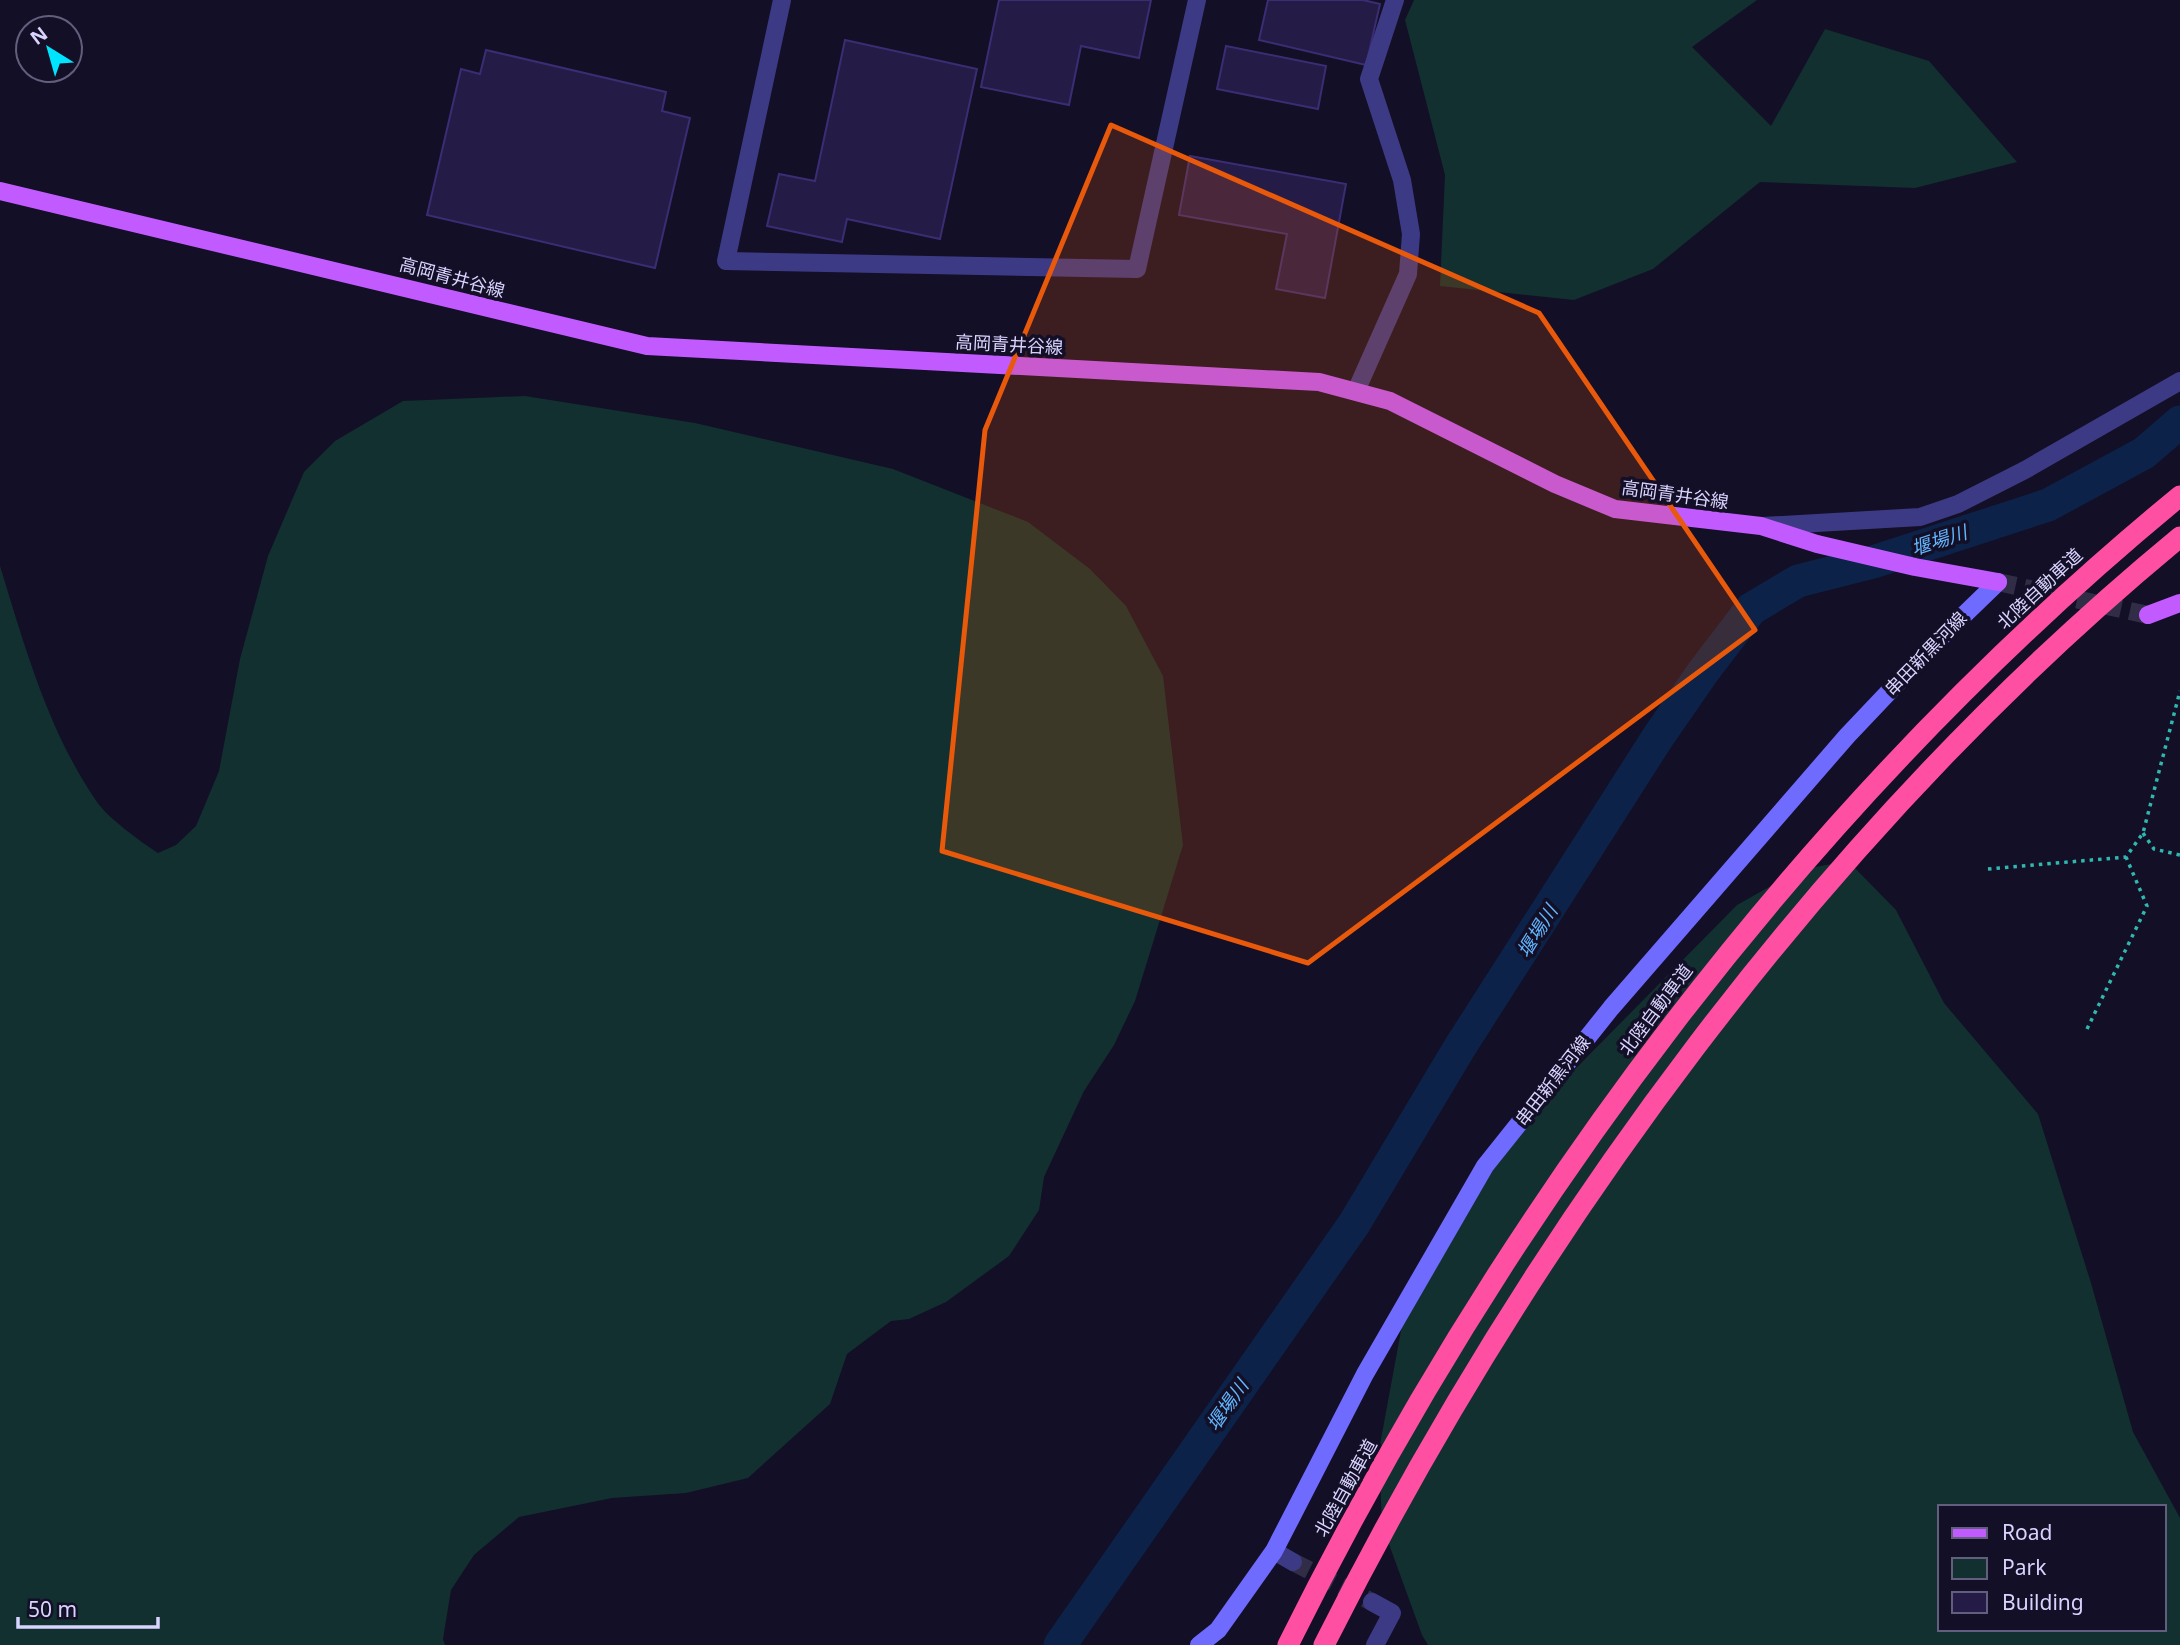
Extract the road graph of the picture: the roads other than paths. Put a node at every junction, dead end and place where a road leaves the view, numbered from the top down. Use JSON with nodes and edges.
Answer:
{"nodes":[{"id":1,"x":782,"y":0,"type":"edge"},
{"id":2,"x":1196,"y":0,"type":"edge"},
{"id":3,"x":1395,"y":0,"type":"edge"},
{"id":4,"x":0,"y":191,"type":"edge"},
{"id":5,"x":2180,"y":381,"type":"edge"},
{"id":6,"x":1356,"y":391,"type":"junction"},
{"id":7,"x":2180,"y":496,"type":"edge"},
{"id":8,"x":1761,"y":526,"type":"junction"},
{"id":9,"x":2180,"y":537,"type":"edge"},
{"id":10,"x":1998,"y":582,"type":"joint"},
{"id":11,"x":2180,"y":603,"type":"edge"},
{"id":12,"x":2148,"y":615,"type":"tunnel mouth"},
{"id":13,"x":1274,"y":1551,"type":"junction"},
{"id":14,"x":1293,"y":1562,"type":"tunnel mouth"},
{"id":15,"x":1372,"y":1602,"type":"tunnel mouth"},
{"id":16,"x":1199,"y":1645,"type":"edge"},
{"id":17,"x":1288,"y":1645,"type":"edge"},
{"id":18,"x":1324,"y":1645,"type":"edge"},
{"id":19,"x":1375,"y":1645,"type":"edge"}],
"edges":[{"from":1,"to":2,"type":"street"},
{"from":3,"to":6,"type":"street"},
{"from":4,"to":6,"type":"main road","name":"高岡青井谷線"},
{"from":5,"to":8,"type":"street"},
{"from":6,"to":8,"type":"main road","name":"高岡青井谷線"},
{"from":7,"to":17,"type":"highway","name":"北陸自動車道"},
{"from":8,"to":10,"type":"main road","name":"高岡青井谷線"},
{"from":9,"to":18,"type":"highway"},
{"from":10,"to":13,"type":"main road","name":"串田新黒河線"},
{"from":11,"to":12,"type":"main road"},
{"from":13,"to":14,"type":"street"},
{"from":13,"to":16,"type":"main road","name":"串田新黒河線"},
{"from":15,"to":19,"type":"street"}]}
